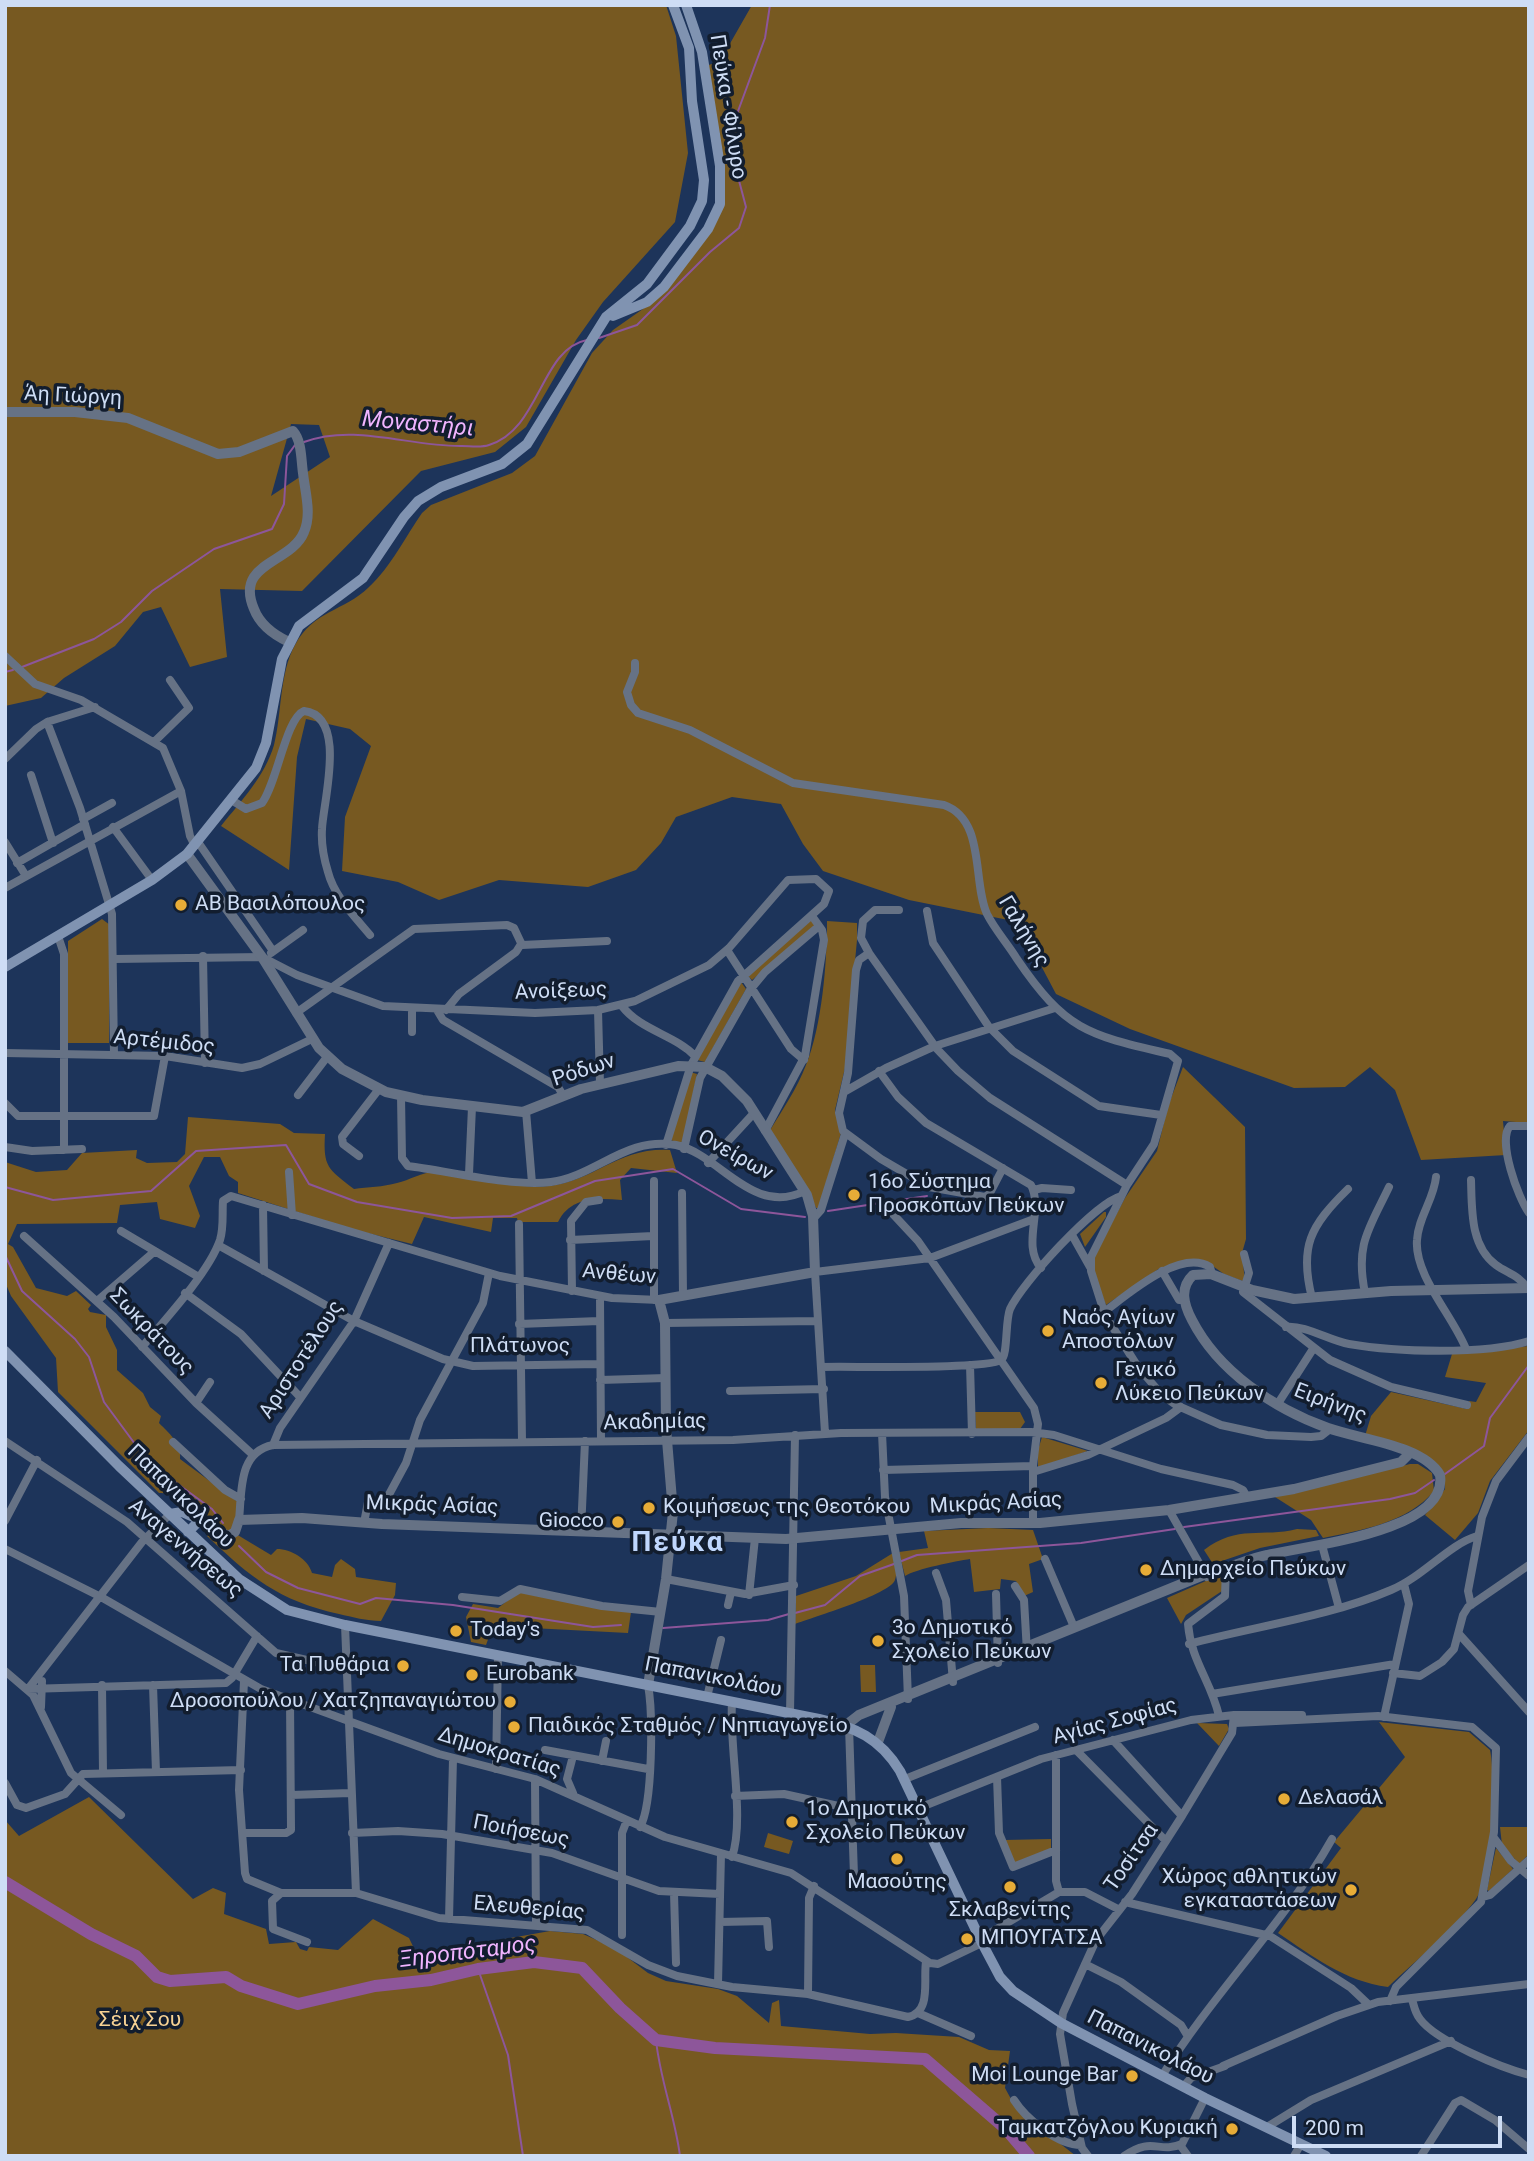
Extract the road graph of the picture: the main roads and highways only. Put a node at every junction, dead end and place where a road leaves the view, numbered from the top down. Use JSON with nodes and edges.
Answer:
{"nodes":[{"id":1,"x":673,"y":5,"type":"edge"},
{"id":2,"x":686,"y":5,"type":"edge"},
{"id":3,"x":598,"y":329,"type":"junction"},
{"id":4,"x":6,"y":964,"type":"edge"},
{"id":5,"x":5,"y":1352,"type":"edge"},
{"id":6,"x":170,"y":1514,"type":"junction"},
{"id":7,"x":188,"y":1514,"type":"junction"},
{"id":8,"x":179,"y":1523,"type":"junction"},
{"id":9,"x":188,"y":1532,"type":"junction"},
{"id":10,"x":1326,"y":2156,"type":"edge"}],
"edges":[{"from":1,"to":3,"type":"main road","name":"Πεύκα - Φίλυρο"},
{"from":2,"to":3,"type":"main road","name":"Πεύκα - Φίλυρο"},
{"from":3,"to":4,"type":"main road","name":"Πεύκα - Φίλυρο"},
{"from":5,"to":6,"type":"main road","name":"Παπανικολάου"},
{"from":6,"to":7,"type":"main road"},
{"from":6,"to":8,"type":"main road","name":"Παπανικολάου"},
{"from":7,"to":8,"type":"main road"},
{"from":7,"to":9,"type":"main road"},
{"from":8,"to":9,"type":"main road","name":"Παπανικολάου"},
{"from":9,"to":10,"type":"main road","name":"Παπανικολάου"}]}
